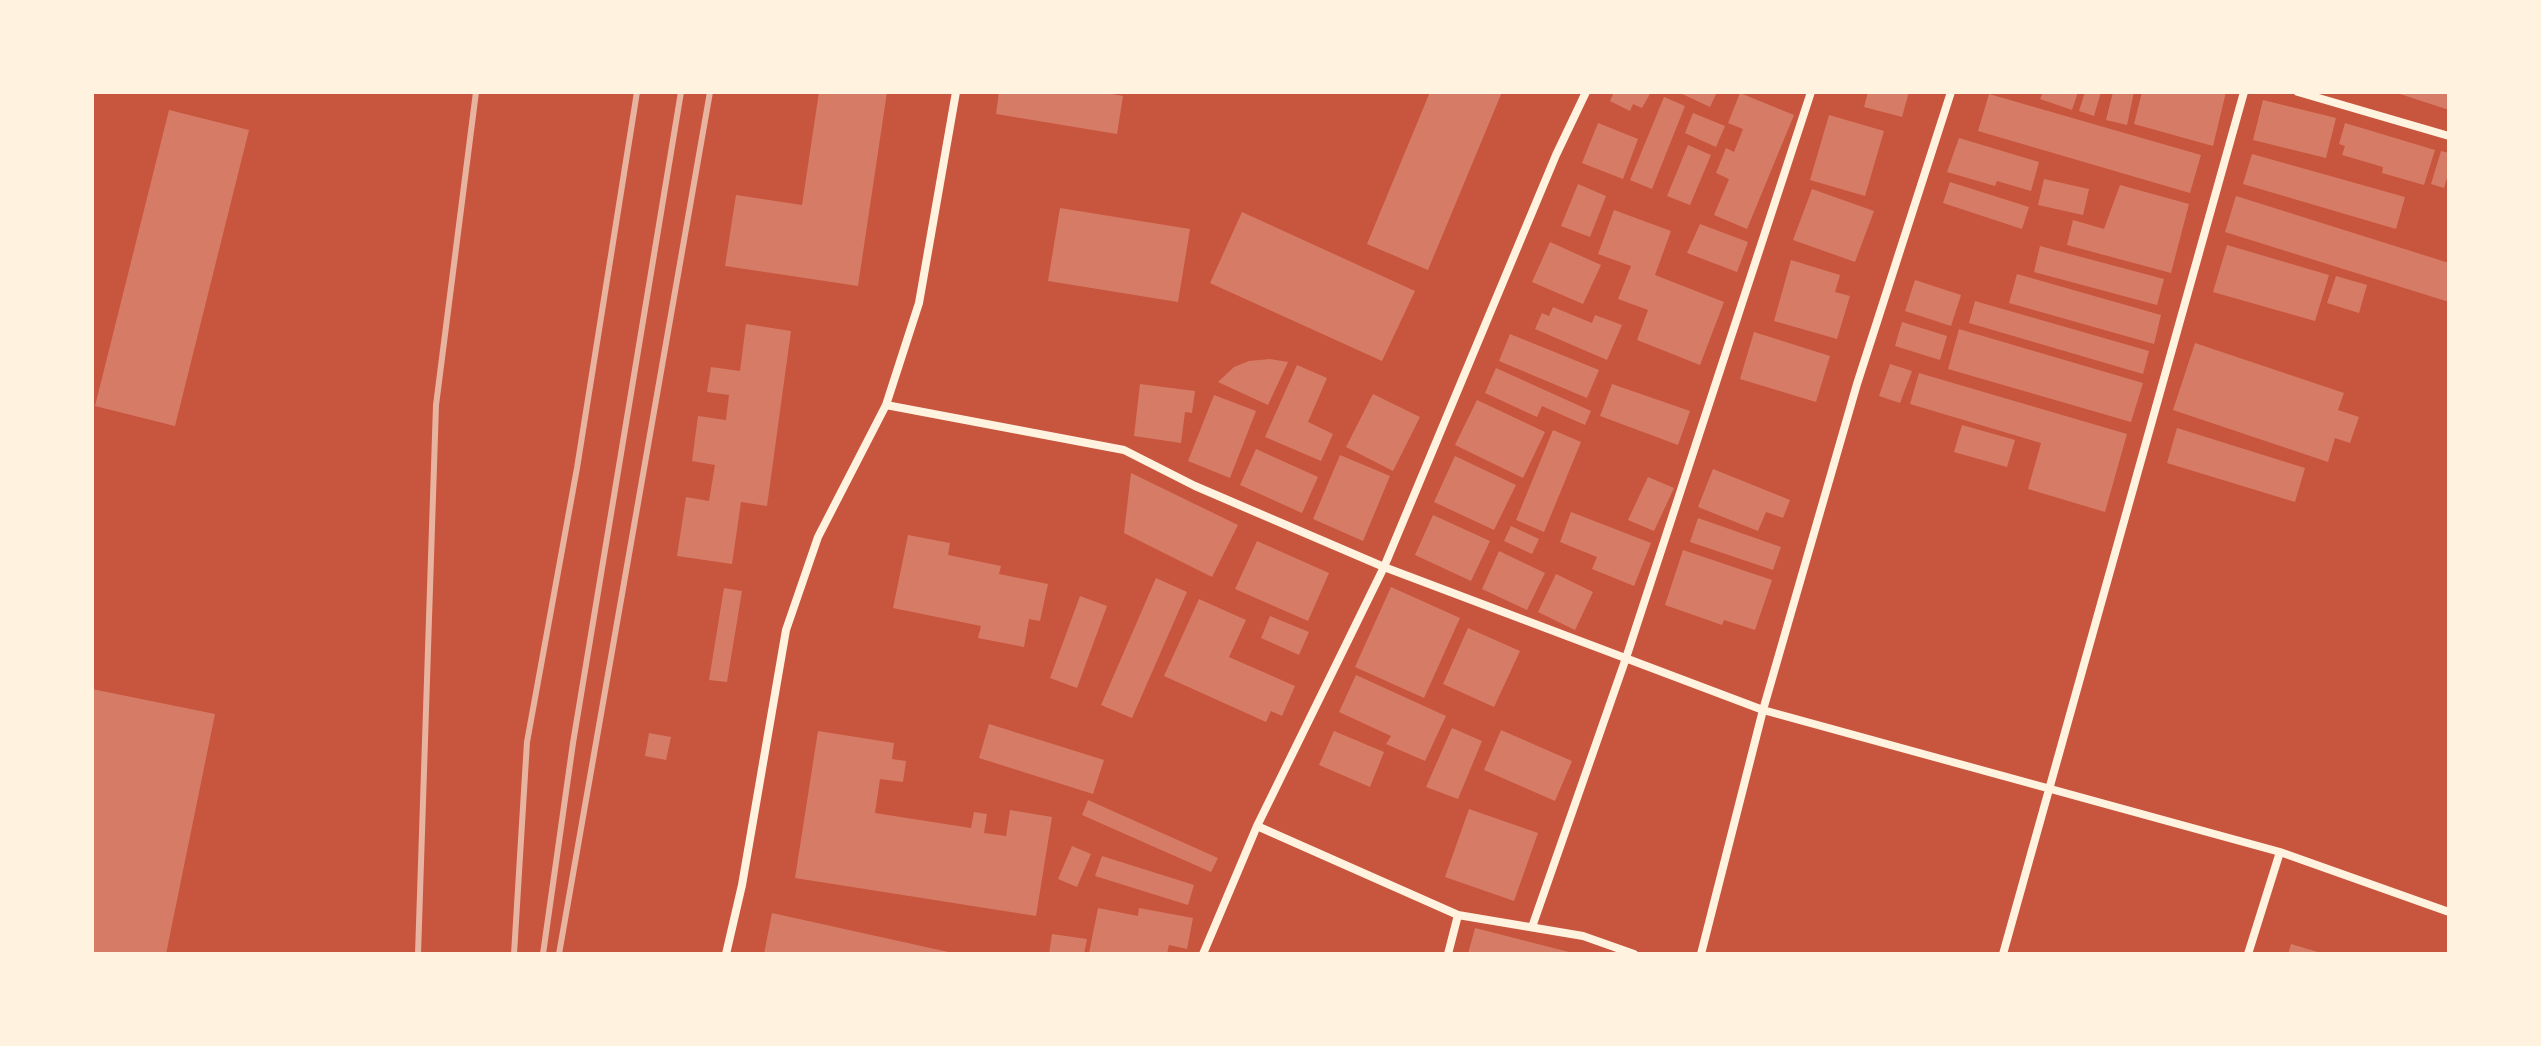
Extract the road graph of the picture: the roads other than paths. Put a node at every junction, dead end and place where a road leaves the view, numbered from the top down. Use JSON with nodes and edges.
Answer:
{"nodes":[{"id":1,"x":956,"y":92,"type":"edge"},
{"id":2,"x":1586,"y":92,"type":"edge"},
{"id":3,"x":1811,"y":92,"type":"edge"},
{"id":4,"x":1951,"y":92,"type":"edge"},
{"id":5,"x":2244,"y":92,"type":"edge"},
{"id":6,"x":2298,"y":92,"type":"edge"},
{"id":7,"x":2449,"y":136,"type":"edge"},
{"id":8,"x":886,"y":405,"type":"junction"},
{"id":9,"x":1384,"y":567,"type":"junction"},
{"id":10,"x":1626,"y":658,"type":"junction"},
{"id":11,"x":1763,"y":710,"type":"junction"},
{"id":12,"x":2051,"y":788,"type":"junction"},
{"id":13,"x":1257,"y":826,"type":"junction"},
{"id":14,"x":2280,"y":852,"type":"junction"},
{"id":15,"x":2449,"y":912,"type":"edge"},
{"id":16,"x":1458,"y":915,"type":"junction"},
{"id":17,"x":1532,"y":927,"type":"junction"},
{"id":18,"x":726,"y":954,"type":"edge"},
{"id":19,"x":1203,"y":954,"type":"edge"},
{"id":20,"x":1448,"y":954,"type":"edge"},
{"id":21,"x":1634,"y":954,"type":"edge"},
{"id":22,"x":1701,"y":954,"type":"edge"},
{"id":23,"x":2003,"y":954,"type":"edge"},
{"id":24,"x":2248,"y":954,"type":"edge"}],
"edges":[{"from":1,"to":8,"type":"street"},
{"from":2,"to":9,"type":"street"},
{"from":3,"to":10,"type":"street"},
{"from":4,"to":11,"type":"street"},
{"from":5,"to":12,"type":"street"},
{"from":6,"to":7,"type":"street"},
{"from":8,"to":9,"type":"street"},
{"from":8,"to":18,"type":"street"},
{"from":9,"to":10,"type":"street"},
{"from":9,"to":13,"type":"street"},
{"from":10,"to":11,"type":"street"},
{"from":10,"to":17,"type":"street"},
{"from":11,"to":12,"type":"street"},
{"from":11,"to":22,"type":"street"},
{"from":12,"to":14,"type":"street"},
{"from":12,"to":23,"type":"street"},
{"from":13,"to":16,"type":"street"},
{"from":13,"to":19,"type":"street"},
{"from":14,"to":15,"type":"street"},
{"from":14,"to":24,"type":"street"},
{"from":16,"to":17,"type":"street"},
{"from":16,"to":20,"type":"street"},
{"from":17,"to":21,"type":"street"}]}
